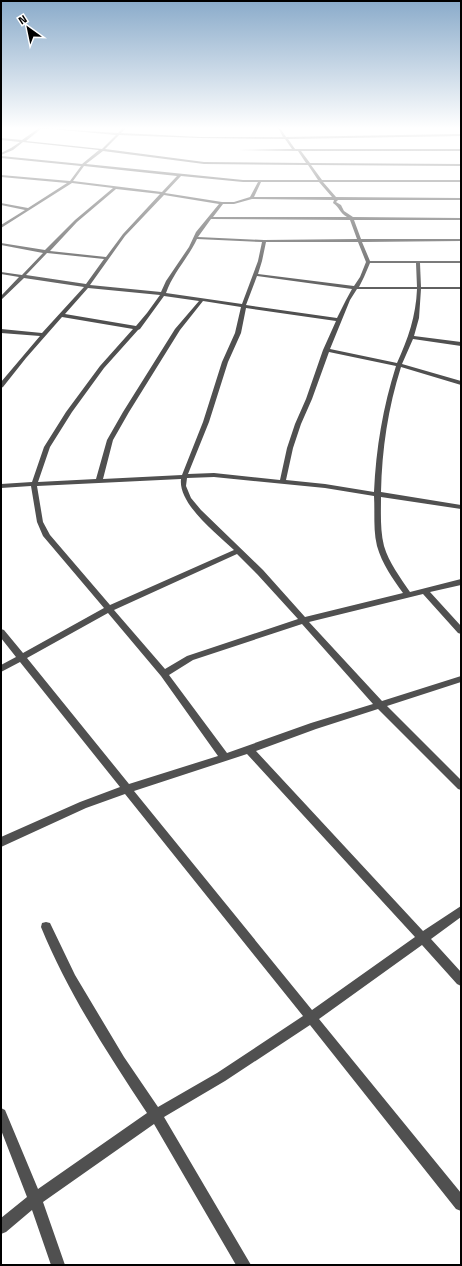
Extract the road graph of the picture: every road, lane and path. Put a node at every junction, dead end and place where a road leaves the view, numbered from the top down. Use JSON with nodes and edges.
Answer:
{"nodes":[{"id":1,"x":63,"y":187,"type":"edge"},
{"id":2,"x":116,"y":187,"type":"joint"},
{"id":3,"x":168,"y":187,"type":"edge"},
{"id":4,"x":257,"y":187,"type":"edge"},
{"id":5,"x":325,"y":187,"type":"edge"},
{"id":6,"x":162,"y":193,"type":"junction"},
{"id":7,"x":252,"y":198,"type":"junction"},
{"id":8,"x":333,"y":198,"type":"junction"},
{"id":9,"x":461,"y":199,"type":"edge"},
{"id":10,"x":222,"y":203,"type":"junction"},
{"id":11,"x":1,"y":204,"type":"edge"},
{"id":12,"x":27,"y":209,"type":"junction"},
{"id":13,"x":208,"y":218,"type":"junction"},
{"id":14,"x":350,"y":218,"type":"junction"},
{"id":15,"x":461,"y":219,"type":"edge"},
{"id":16,"x":1,"y":227,"type":"edge"},
{"id":17,"x":195,"y":238,"type":"junction"},
{"id":18,"x":360,"y":240,"type":"junction"},
{"id":19,"x":461,"y":240,"type":"edge"},
{"id":20,"x":264,"y":241,"type":"junction"},
{"id":21,"x":1,"y":244,"type":"edge"},
{"id":22,"x":47,"y":252,"type":"junction"},
{"id":23,"x":107,"y":258,"type":"junction"},
{"id":24,"x":368,"y":262,"type":"junction"},
{"id":25,"x":418,"y":262,"type":"junction"},
{"id":26,"x":461,"y":262,"type":"edge"},
{"id":27,"x":1,"y":273,"type":"edge"},
{"id":28,"x":256,"y":275,"type":"junction"},
{"id":29,"x":24,"y":276,"type":"junction"},
{"id":30,"x":86,"y":286,"type":"junction"},
{"id":31,"x":355,"y":288,"type":"junction"},
{"id":32,"x":420,"y":288,"type":"junction"},
{"id":33,"x":461,"y":288,"type":"edge"},
{"id":34,"x":163,"y":294,"type":"junction"},
{"id":35,"x":1,"y":298,"type":"edge"},
{"id":36,"x":202,"y":300,"type":"junction"},
{"id":37,"x":244,"y":306,"type":"junction"},
{"id":38,"x":61,"y":315,"type":"junction"},
{"id":39,"x":338,"y":320,"type":"junction"},
{"id":40,"x":138,"y":328,"type":"junction"},
{"id":41,"x":1,"y":331,"type":"edge"},
{"id":42,"x":43,"y":335,"type":"junction"},
{"id":43,"x":411,"y":337,"type":"junction"},
{"id":44,"x":461,"y":344,"type":"edge"},
{"id":45,"x":326,"y":350,"type":"junction"},
{"id":46,"x":399,"y":365,"type":"junction"},
{"id":47,"x":461,"y":383,"type":"edge"},
{"id":48,"x":1,"y":386,"type":"edge"},
{"id":49,"x":184,"y":478,"type":"junction"},
{"id":50,"x":99,"y":480,"type":"junction"},
{"id":51,"x":283,"y":481,"type":"junction"},
{"id":52,"x":34,"y":485,"type":"junction"},
{"id":53,"x":1,"y":486,"type":"edge"},
{"id":54,"x":377,"y":493,"type":"junction"},
{"id":55,"x":461,"y":507,"type":"edge"},
{"id":56,"x":238,"y":551,"type":"junction"},
{"id":57,"x":461,"y":582,"type":"edge"},
{"id":58,"x":425,"y":590,"type":"junction"},
{"id":59,"x":408,"y":595,"type":"junction"},
{"id":60,"x":109,"y":609,"type":"junction"},
{"id":61,"x":304,"y":620,"type":"junction"},
{"id":62,"x":461,"y":631,"type":"edge"},
{"id":63,"x":1,"y":632,"type":"edge"},
{"id":64,"x":22,"y":658,"type":"junction"},
{"id":65,"x":1,"y":669,"type":"edge"},
{"id":66,"x":164,"y":674,"type":"junction"},
{"id":67,"x":461,"y":679,"type":"edge"},
{"id":68,"x":380,"y":705,"type":"junction"},
{"id":69,"x":249,"y":750,"type":"junction"},
{"id":70,"x":225,"y":758,"type":"junction"},
{"id":71,"x":461,"y":786,"type":"edge"},
{"id":72,"x":127,"y":789,"type":"junction"},
{"id":73,"x":1,"y":842,"type":"edge"},
{"id":74,"x":461,"y":912,"type":"edge"},
{"id":75,"x":46,"y":927,"type":"dead end"},
{"id":76,"x":423,"y":938,"type":"junction"},
{"id":77,"x":461,"y":980,"type":"edge"},
{"id":78,"x":312,"y":1017,"type":"junction"},
{"id":79,"x":1,"y":1114,"type":"edge"},
{"id":80,"x":156,"y":1115,"type":"junction"},
{"id":81,"x":35,"y":1199,"type":"junction"},
{"id":82,"x":461,"y":1204,"type":"edge"},
{"id":83,"x":1,"y":1227,"type":"edge"},
{"id":84,"x":58,"y":1265,"type":"edge"},
{"id":85,"x":244,"y":1265,"type":"edge"}],
"edges":[{"from":1,"to":12,"type":"street"},
{"from":2,"to":6,"type":"street"},
{"from":2,"to":22,"type":"street"},
{"from":3,"to":6,"type":"street"},
{"from":4,"to":7,"type":"street"},
{"from":5,"to":8,"type":"street"},
{"from":6,"to":10,"type":"street"},
{"from":6,"to":23,"type":"street"},
{"from":7,"to":8,"type":"street"},
{"from":7,"to":10,"type":"street"},
{"from":8,"to":9,"type":"street"},
{"from":8,"to":14,"type":"street"},
{"from":10,"to":13,"type":"street"},
{"from":11,"to":12,"type":"street"},
{"from":12,"to":16,"type":"street"},
{"from":13,"to":14,"type":"street"},
{"from":13,"to":17,"type":"street"},
{"from":14,"to":15,"type":"street"},
{"from":14,"to":18,"type":"street"},
{"from":17,"to":20,"type":"street"},
{"from":17,"to":34,"type":"street"},
{"from":18,"to":19,"type":"street"},
{"from":18,"to":20,"type":"street"},
{"from":18,"to":24,"type":"street"},
{"from":20,"to":28,"type":"street"},
{"from":21,"to":22,"type":"street"},
{"from":22,"to":23,"type":"street"},
{"from":22,"to":29,"type":"street"},
{"from":23,"to":30,"type":"street"},
{"from":24,"to":25,"type":"street"},
{"from":24,"to":31,"type":"street"},
{"from":25,"to":26,"type":"street"},
{"from":25,"to":32,"type":"street"},
{"from":27,"to":29,"type":"street"},
{"from":28,"to":31,"type":"street"},
{"from":28,"to":37,"type":"street"},
{"from":29,"to":30,"type":"street"},
{"from":29,"to":35,"type":"street"},
{"from":30,"to":34,"type":"street"},
{"from":30,"to":38,"type":"street"},
{"from":31,"to":32,"type":"street"},
{"from":31,"to":39,"type":"street"},
{"from":32,"to":33,"type":"street"},
{"from":32,"to":43,"type":"street"},
{"from":34,"to":36,"type":"street"},
{"from":34,"to":40,"type":"street"},
{"from":36,"to":37,"type":"street"},
{"from":36,"to":50,"type":"street"},
{"from":37,"to":39,"type":"street"},
{"from":37,"to":49,"type":"street"},
{"from":38,"to":40,"type":"street"},
{"from":38,"to":42,"type":"street"},
{"from":39,"to":45,"type":"street"},
{"from":40,"to":52,"type":"street"},
{"from":41,"to":42,"type":"street"},
{"from":42,"to":48,"type":"street"},
{"from":43,"to":44,"type":"street"},
{"from":43,"to":46,"type":"street"},
{"from":45,"to":46,"type":"street"},
{"from":45,"to":51,"type":"street"},
{"from":46,"to":47,"type":"street"},
{"from":46,"to":54,"type":"street"},
{"from":49,"to":50,"type":"street"},
{"from":49,"to":51,"type":"street"},
{"from":49,"to":56,"type":"street"},
{"from":50,"to":52,"type":"street"},
{"from":51,"to":54,"type":"street"},
{"from":52,"to":53,"type":"street"},
{"from":52,"to":60,"type":"street"},
{"from":54,"to":55,"type":"street"},
{"from":54,"to":59,"type":"street"},
{"from":56,"to":60,"type":"street"},
{"from":56,"to":61,"type":"street"},
{"from":57,"to":58,"type":"street"},
{"from":58,"to":59,"type":"street"},
{"from":58,"to":62,"type":"street"},
{"from":59,"to":61,"type":"street"},
{"from":60,"to":64,"type":"street"},
{"from":60,"to":66,"type":"street"},
{"from":61,"to":66,"type":"street"},
{"from":61,"to":68,"type":"street"},
{"from":63,"to":64,"type":"street"},
{"from":64,"to":65,"type":"street"},
{"from":64,"to":72,"type":"street"},
{"from":66,"to":70,"type":"street"},
{"from":67,"to":68,"type":"street"},
{"from":68,"to":69,"type":"street"},
{"from":68,"to":71,"type":"street"},
{"from":69,"to":70,"type":"street"},
{"from":69,"to":76,"type":"street"},
{"from":70,"to":72,"type":"street"},
{"from":72,"to":73,"type":"street"},
{"from":72,"to":78,"type":"street"},
{"from":74,"to":76,"type":"street"},
{"from":75,"to":80,"type":"street"},
{"from":76,"to":77,"type":"street"},
{"from":76,"to":78,"type":"street"},
{"from":78,"to":80,"type":"street"},
{"from":78,"to":82,"type":"street"},
{"from":79,"to":81,"type":"street"},
{"from":80,"to":81,"type":"street"},
{"from":80,"to":85,"type":"street"},
{"from":81,"to":83,"type":"street"},
{"from":81,"to":84,"type":"street"}]}
